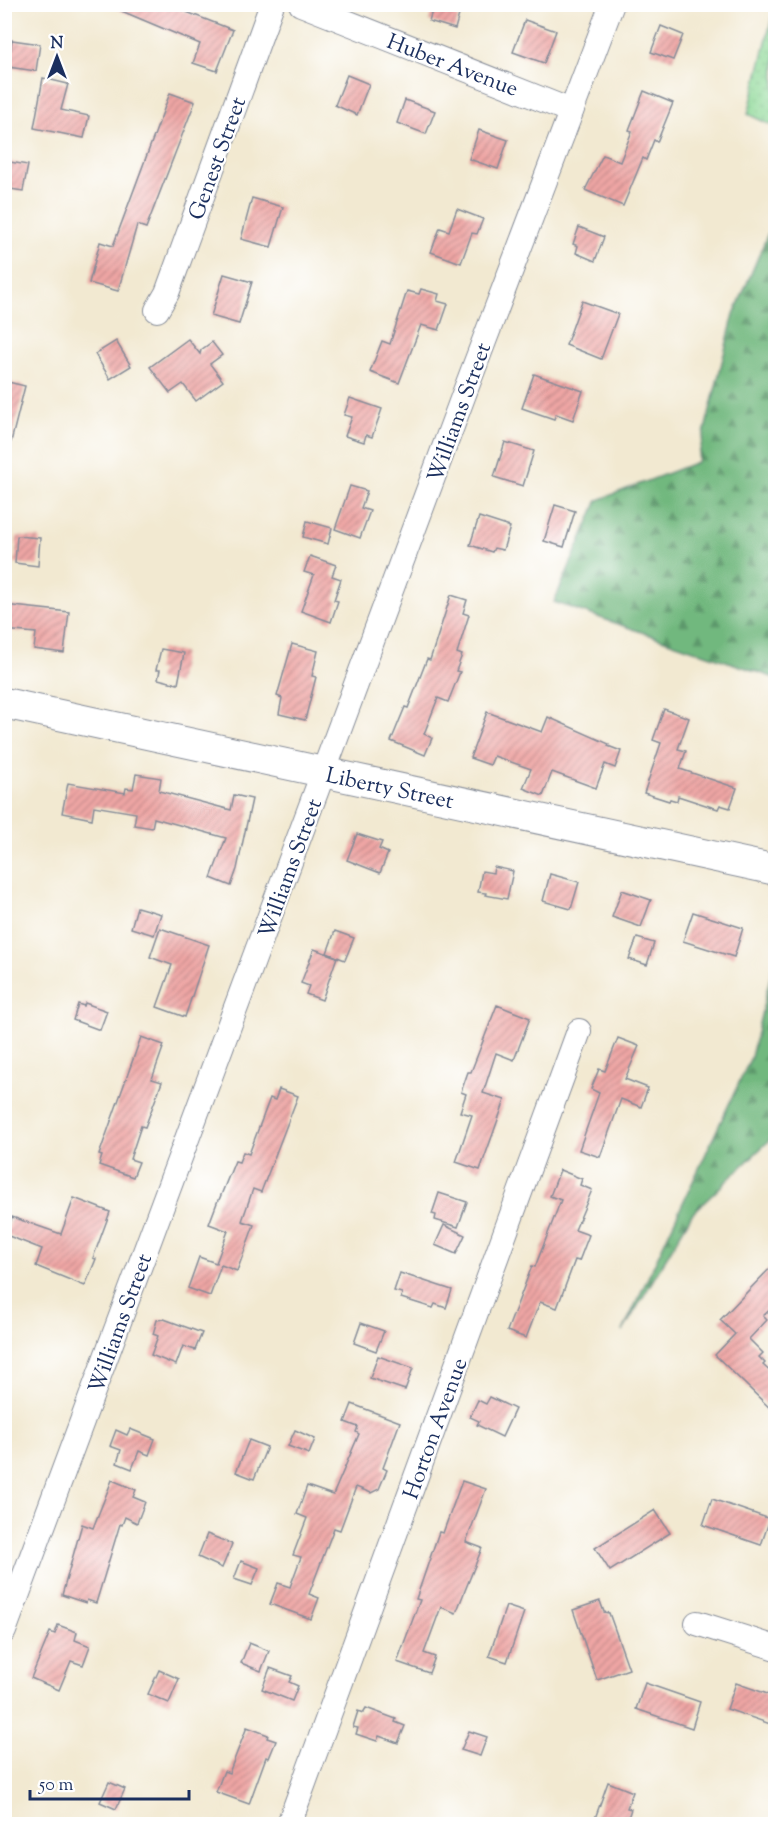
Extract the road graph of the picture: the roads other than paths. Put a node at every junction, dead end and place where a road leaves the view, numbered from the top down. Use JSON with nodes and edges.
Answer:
{"nodes":[{"id":1,"x":272,"y":4,"type":"edge"},
{"id":2,"x":301,"y":4,"type":"edge"},
{"id":3,"x":612,"y":4,"type":"edge"},
{"id":4,"x":571,"y":111,"type":"junction"},
{"id":5,"x":157,"y":310,"type":"dead end"},
{"id":6,"x":4,"y":703,"type":"edge"},
{"id":7,"x":325,"y":772,"type":"junction"},
{"id":8,"x":776,"y":870,"type":"edge"},
{"id":9,"x":579,"y":1031,"type":"dead end"},
{"id":10,"x":697,"y":1623,"type":"dead end"},
{"id":11,"x":4,"y":1631,"type":"edge"},
{"id":12,"x":776,"y":1648,"type":"edge"},
{"id":13,"x":289,"y":1824,"type":"edge"}],
"edges":[{"from":1,"to":5,"type":"street","name":"Genest Street"},
{"from":2,"to":4,"type":"street","name":"Huber Avenue"},
{"from":3,"to":4,"type":"street","name":"Williams Street"},
{"from":4,"to":7,"type":"street","name":"Williams Street"},
{"from":6,"to":7,"type":"main road","name":"Liberty Street"},
{"from":7,"to":8,"type":"main road","name":"Liberty Street"},
{"from":7,"to":11,"type":"street","name":"Williams Street"},
{"from":9,"to":13,"type":"street","name":"Horton Avenue"},
{"from":10,"to":12,"type":"street"}]}
